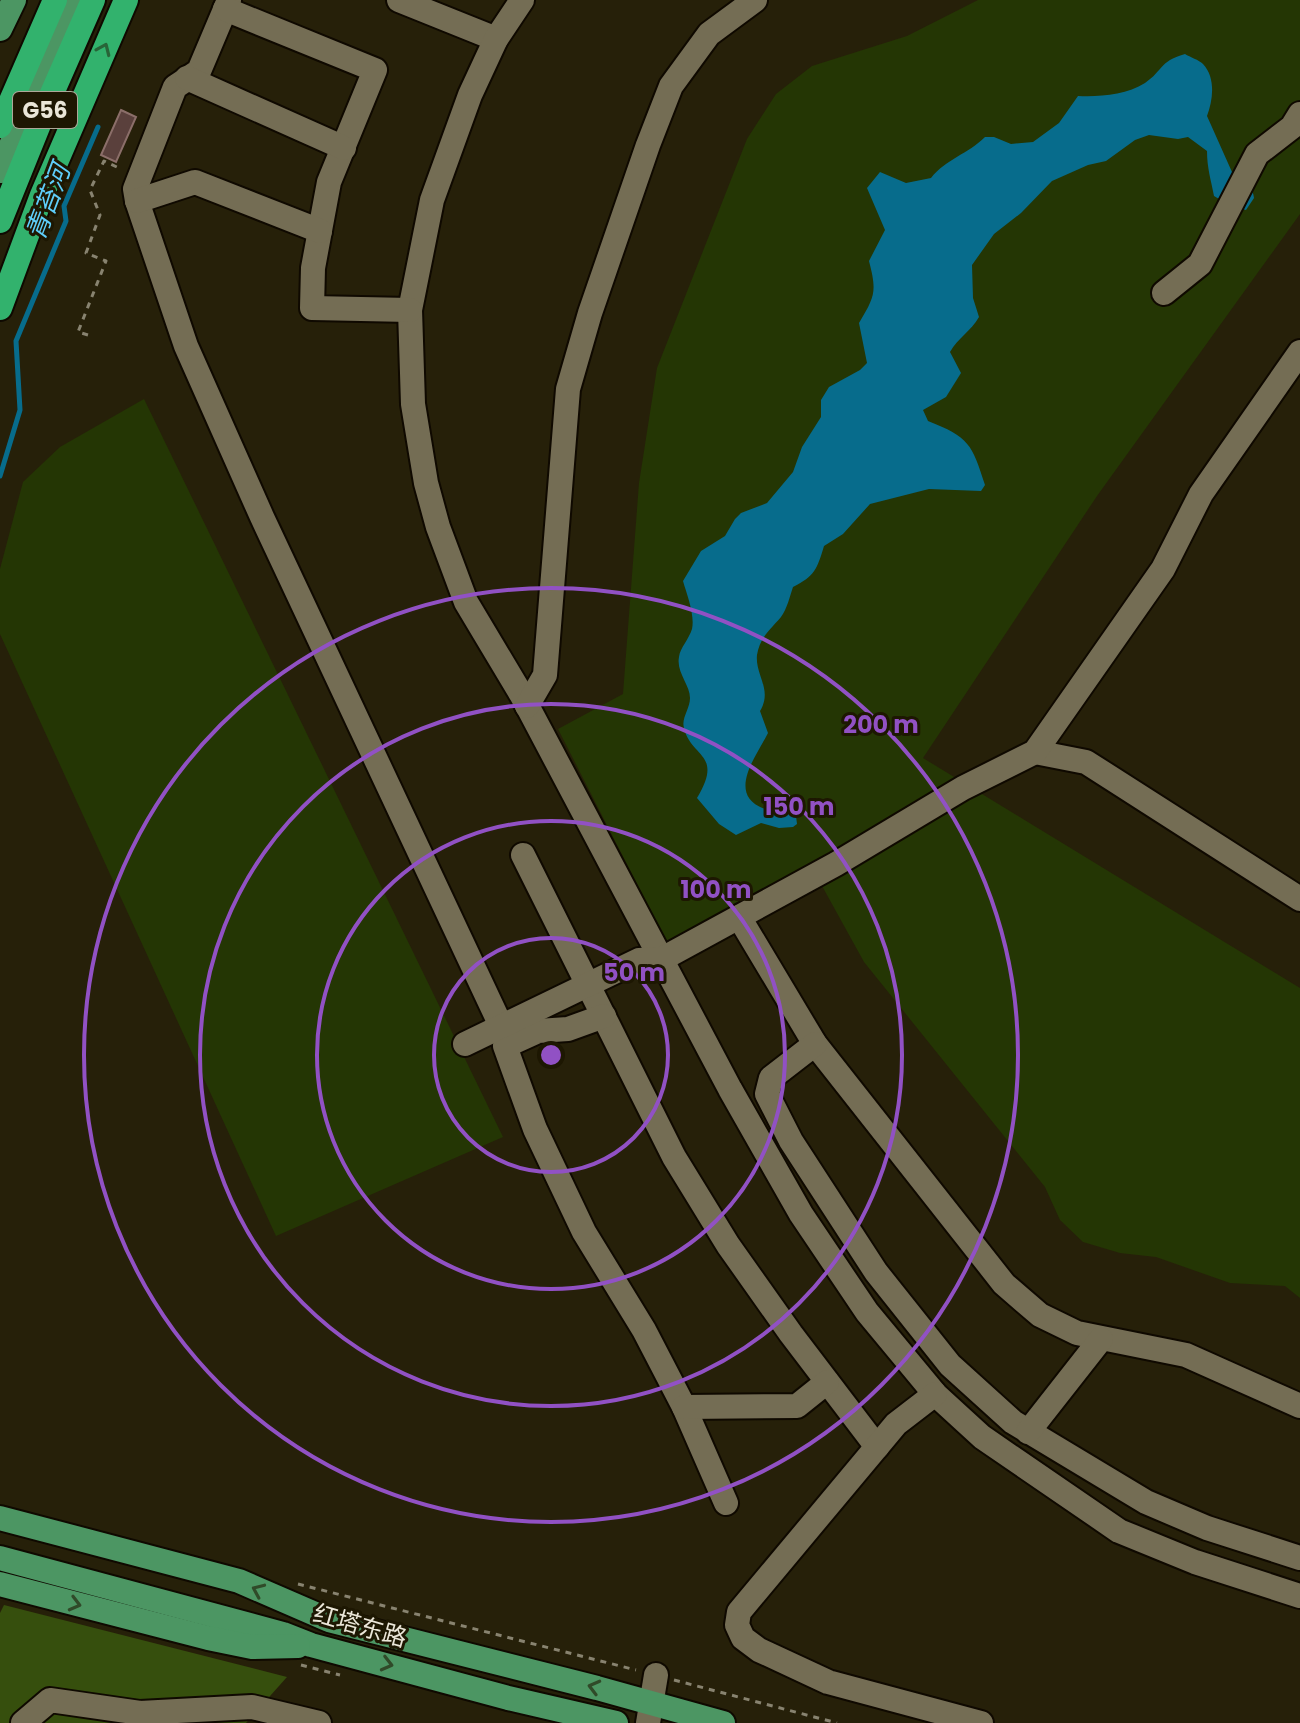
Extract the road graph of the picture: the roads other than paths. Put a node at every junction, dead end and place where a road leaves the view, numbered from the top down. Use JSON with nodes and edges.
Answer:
{"nodes":[{"id":1,"x":14,"y":0,"type":"edge"},
{"id":2,"x":55,"y":0,"type":"edge"},
{"id":3,"x":73,"y":0,"type":"edge"},
{"id":4,"x":93,"y":0,"type":"edge"},
{"id":5,"x":126,"y":0,"type":"edge"},
{"id":6,"x":399,"y":0,"type":"edge"},
{"id":7,"x":522,"y":0,"type":"edge"},
{"id":8,"x":755,"y":0,"type":"edge"},
{"id":9,"x":227,"y":4,"type":"edge"},
{"id":10,"x":0,"y":29,"type":"edge"},
{"id":11,"x":496,"y":39,"type":"junction"},
{"id":12,"x":187,"y":78,"type":"junction"},
{"id":13,"x":1300,"y":114,"type":"edge"},
{"id":14,"x":0,"y":126,"type":"edge"},
{"id":15,"x":344,"y":148,"type":"junction"},
{"id":16,"x":0,"y":171,"type":"edge"},
{"id":17,"x":138,"y":189,"type":"junction"},
{"id":18,"x":0,"y":221,"type":"edge"},
{"id":19,"x":320,"y":231,"type":"junction"},
{"id":20,"x":1164,"y":293,"type":"dead end"},
{"id":21,"x":0,"y":308,"type":"edge"},
{"id":22,"x":410,"y":310,"type":"junction"},
{"id":23,"x":1300,"y":352,"type":"edge"},
{"id":24,"x":527,"y":706,"type":"junction"},
{"id":25,"x":1035,"y":752,"type":"junction"},
{"id":26,"x":523,"y":855,"type":"dead end"},
{"id":27,"x":1300,"y":899,"type":"edge"},
{"id":28,"x":739,"y":917,"type":"junction"},
{"id":29,"x":662,"y":959,"type":"junction"},
{"id":30,"x":589,"y":985,"type":"junction"},
{"id":31,"x":604,"y":1016,"type":"junction"},
{"id":32,"x":502,"y":1028,"type":"junction"},
{"id":33,"x":465,"y":1044,"type":"dead end"},
{"id":34,"x":815,"y":1044,"type":"junction"},
{"id":35,"x":1101,"y":1339,"type":"junction"},
{"id":36,"x":827,"y":1382,"type":"junction"},
{"id":37,"x":935,"y":1394,"type":"junction"},
{"id":38,"x":1300,"y":1406,"type":"edge"},
{"id":39,"x":684,"y":1407,"type":"junction"},
{"id":40,"x":1028,"y":1432,"type":"junction"},
{"id":41,"x":877,"y":1447,"type":"junction"},
{"id":42,"x":726,"y":1503,"type":"dead end"},
{"id":43,"x":0,"y":1518,"type":"edge"},
{"id":44,"x":0,"y":1558,"type":"edge"},
{"id":45,"x":1300,"y":1558,"type":"edge"},
{"id":46,"x":0,"y":1584,"type":"edge"},
{"id":47,"x":1300,"y":1596,"type":"edge"},
{"id":48,"x":311,"y":1645,"type":"junction"},
{"id":49,"x":656,"y":1675,"type":"road end"},
{"id":50,"x":650,"y":1713,"type":"edge"},
{"id":51,"x":136,"y":1718,"type":"edge"},
{"id":52,"x":23,"y":1723,"type":"edge"},
{"id":53,"x":319,"y":1723,"type":"edge"},
{"id":54,"x":616,"y":1723,"type":"edge"},
{"id":55,"x":723,"y":1723,"type":"edge"},
{"id":56,"x":981,"y":1723,"type":"edge"}],
"edges":[{"from":1,"to":10,"type":"main road"},
{"from":2,"to":14,"type":"highway","number":"G56"},
{"from":3,"to":16,"type":"main road"},
{"from":4,"to":18,"type":"highway","number":"G56"},
{"from":21,"to":5,"type":"highway","one_way":true},
{"from":6,"to":11,"type":"street"},
{"from":7,"to":11,"type":"street"},
{"from":8,"to":24,"type":"street"},
{"from":9,"to":12,"type":"street"},
{"from":9,"to":15,"type":"street"},
{"from":11,"to":22,"type":"street"},
{"from":12,"to":15,"type":"street"},
{"from":12,"to":17,"type":"street"},
{"from":13,"to":20,"type":"street"},
{"from":15,"to":19,"type":"street"},
{"from":17,"to":19,"type":"street"},
{"from":17,"to":32,"type":"street"},
{"from":19,"to":22,"type":"street"},
{"from":22,"to":24,"type":"street"},
{"from":23,"to":25,"type":"street"},
{"from":24,"to":29,"type":"street"},
{"from":25,"to":27,"type":"street"},
{"from":25,"to":28,"type":"street"},
{"from":26,"to":30,"type":"street"},
{"from":28,"to":29,"type":"street"},
{"from":28,"to":34,"type":"street"},
{"from":29,"to":30,"type":"street"},
{"from":29,"to":37,"type":"street"},
{"from":30,"to":31,"type":"street"},
{"from":30,"to":32,"type":"street"},
{"from":31,"to":36,"type":"street"},
{"from":31,"to":39,"type":"street"},
{"from":32,"to":33,"type":"street"},
{"from":34,"to":35,"type":"street"},
{"from":34,"to":40,"type":"street"},
{"from":35,"to":38,"type":"street"},
{"from":35,"to":40,"type":"street"},
{"from":36,"to":39,"type":"street"},
{"from":36,"to":41,"type":"street"},
{"from":37,"to":41,"type":"street"},
{"from":37,"to":47,"type":"street"},
{"from":39,"to":42,"type":"street"},
{"from":40,"to":45,"type":"street"},
{"from":41,"to":56,"type":"street"},
{"from":50,"to":43,"type":"main road","name":"红塔东路","one_way":true},
{"from":44,"to":48,"type":"main road","name":"红塔东路"},
{"from":46,"to":48,"type":"main road","one_way":true},
{"from":48,"to":54,"type":"main road","name":"红塔东路","one_way":true},
{"from":49,"to":50,"type":"street"},
{"from":50,"to":55,"type":"main road","name":"红塔东路"},
{"from":51,"to":52,"type":"street"},
{"from":51,"to":53,"type":"street"}]}
